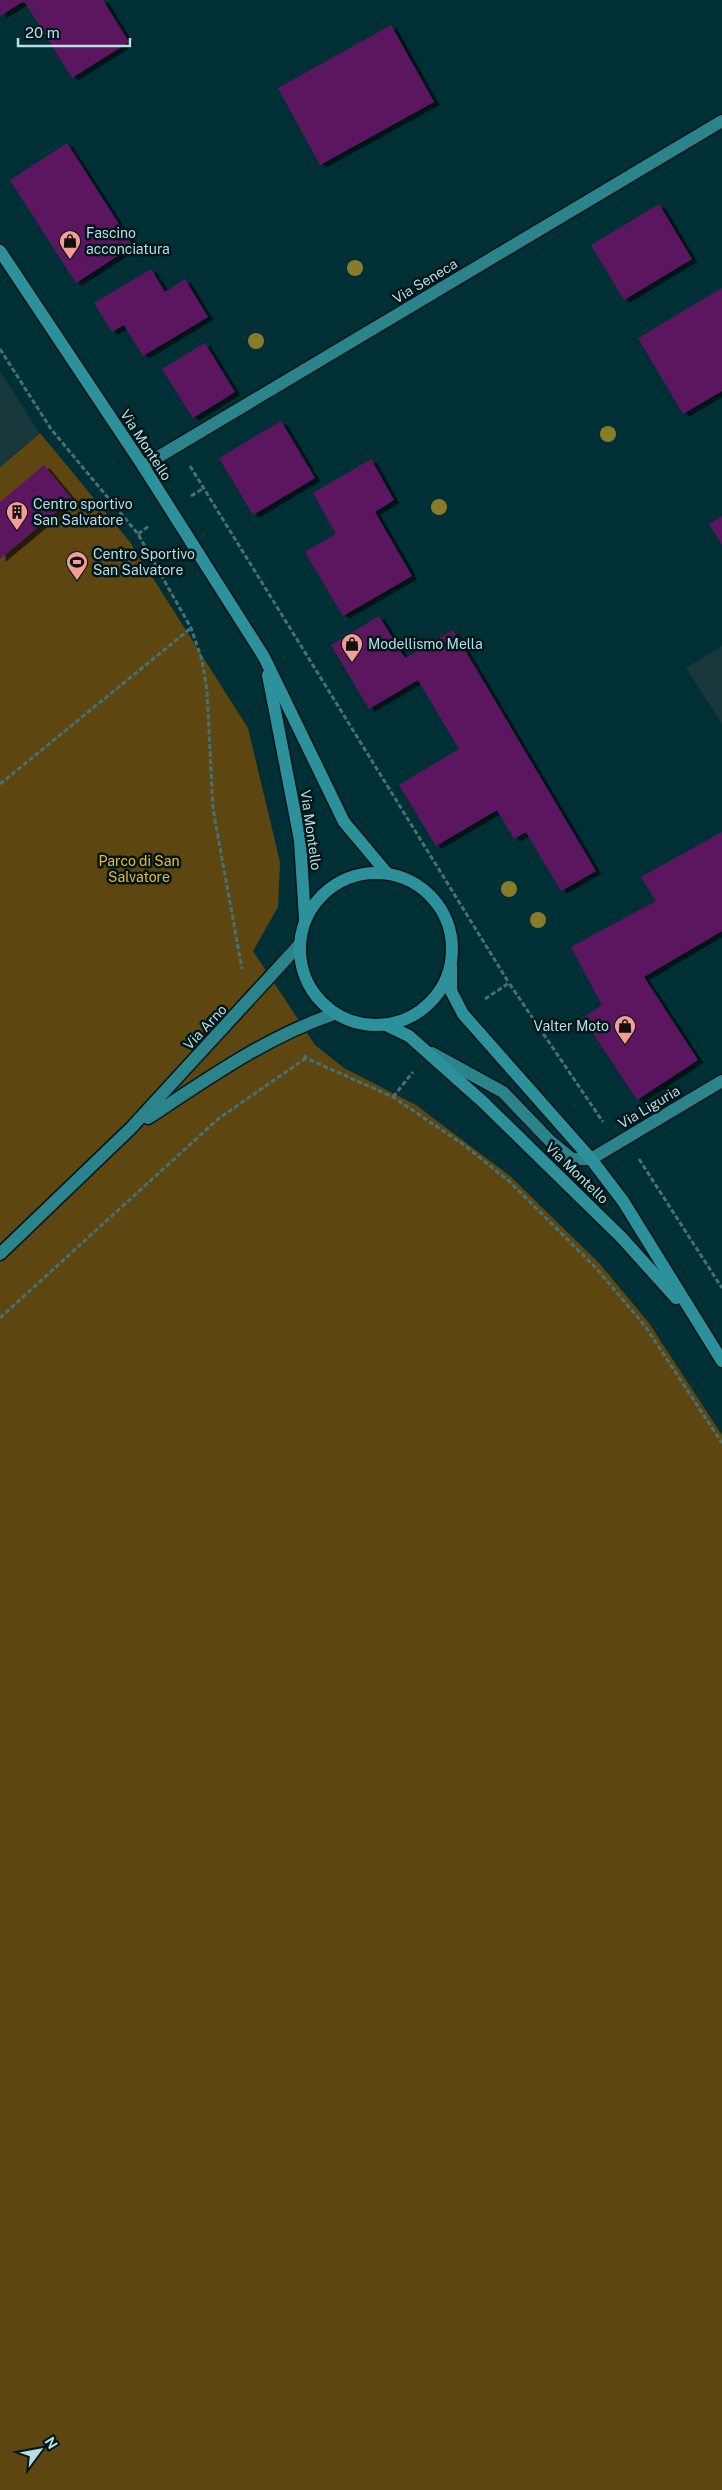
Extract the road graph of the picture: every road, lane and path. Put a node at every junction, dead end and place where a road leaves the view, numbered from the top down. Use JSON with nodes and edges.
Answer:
{"nodes":[{"id":1,"x":722,"y":120,"type":"edge"},
{"id":2,"x":0,"y":251,"type":"edge"},
{"id":3,"x":177,"y":446,"type":"junction"},
{"id":4,"x":143,"y":466,"type":"junction"},
{"id":5,"x":191,"y":628,"type":"dead end"},
{"id":6,"x":264,"y":657,"type":"junction"},
{"id":7,"x":0,"y":784,"type":"edge"},
{"id":8,"x":386,"y":872,"type":"junction"},
{"id":9,"x":305,"y":920,"type":"junction"},
{"id":10,"x":300,"y":945,"type":"junction"},
{"id":11,"x":451,"y":966,"type":"junction"},
{"id":12,"x":509,"y":983,"type":"dead end"},
{"id":13,"x":334,"y":1014,"type":"junction"},
{"id":14,"x":386,"y":1026,"type":"junction"},
{"id":15,"x":429,"y":1052,"type":"junction"},
{"id":16,"x":306,"y":1058,"type":"dead end"},
{"id":17,"x":722,"y":1081,"type":"edge"},
{"id":18,"x":131,"y":1128,"type":"junction"},
{"id":19,"x":626,"y":1138,"type":"junction"},
{"id":20,"x":591,"y":1159,"type":"junction"},
{"id":21,"x":0,"y":1254,"type":"edge"},
{"id":22,"x":722,"y":1288,"type":"edge"},
{"id":23,"x":0,"y":1318,"type":"edge"},
{"id":24,"x":697,"y":1323,"type":"junction"},
{"id":25,"x":722,"y":1361,"type":"edge"}],
"edges":[{"from":1,"to":3,"type":"street","name":"Via Seneca"},
{"from":2,"to":4,"type":"street","name":"Via Montello"},
{"from":3,"to":4,"type":"street","name":"Via Seneca"},
{"from":3,"to":12,"type":"path"},
{"from":4,"to":6,"type":"street","name":"Via Montello"},
{"from":5,"to":7,"type":"path"},
{"from":6,"to":8,"type":"street","name":"Via Montello"},
{"from":6,"to":9,"type":"street","name":"Via Montello"},
{"from":8,"to":9,"type":"street"},
{"from":8,"to":11,"type":"street"},
{"from":9,"to":10,"type":"street"},
{"from":10,"to":13,"type":"street"},
{"from":10,"to":18,"type":"street","name":"Via Arno"},
{"from":11,"to":14,"type":"street"},
{"from":11,"to":20,"type":"street","name":"Via Montello"},
{"from":13,"to":14,"type":"street"},
{"from":13,"to":18,"type":"street","name":"Via Arno"},
{"from":14,"to":15,"type":"street","name":"Via Montello"},
{"from":15,"to":20,"type":"street","name":"Via Montello"},
{"from":15,"to":24,"type":"street","name":"Via Montello"},
{"from":16,"to":23,"type":"path"},
{"from":17,"to":19,"type":"street","name":"Via Liguria"},
{"from":18,"to":21,"type":"street","name":"Via Arno"},
{"from":19,"to":20,"type":"street","name":"Via Liguria"},
{"from":19,"to":22,"type":"path"},
{"from":20,"to":24,"type":"street","name":"Via Montello"},
{"from":24,"to":25,"type":"street","name":"Via Montello"}]}
